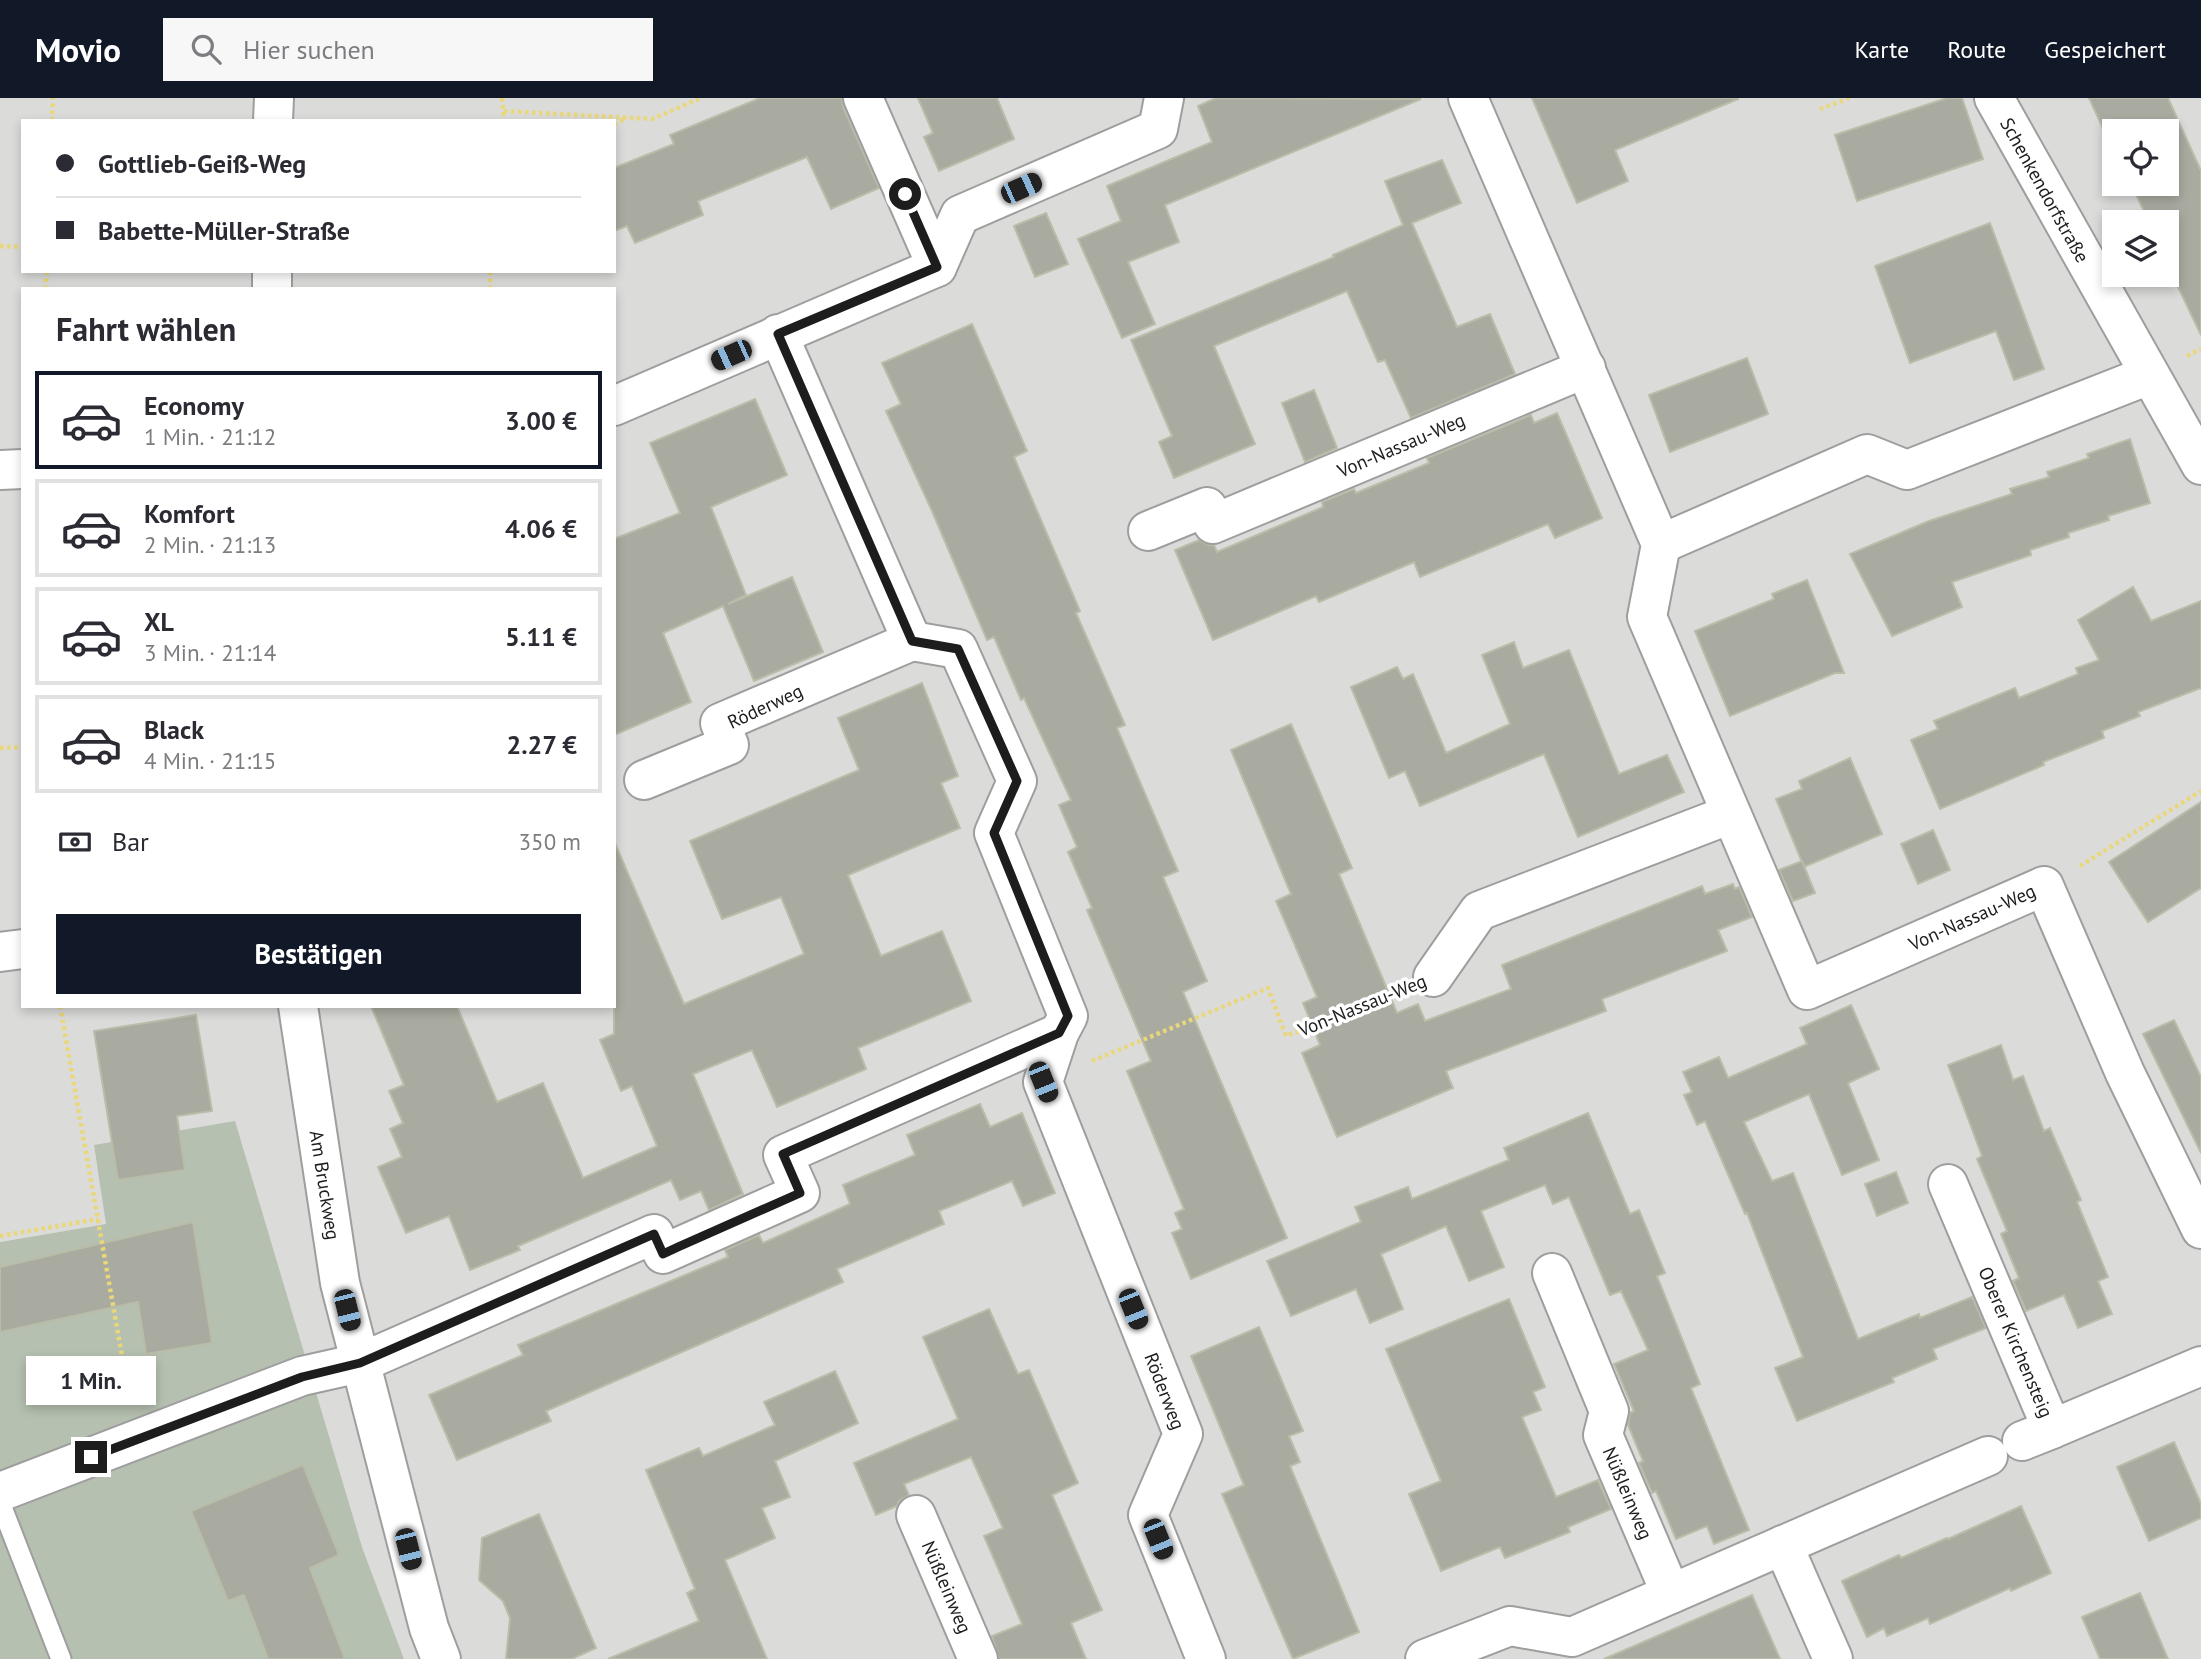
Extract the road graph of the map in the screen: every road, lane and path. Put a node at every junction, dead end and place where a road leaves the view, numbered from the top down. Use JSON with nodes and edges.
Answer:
{"nodes":[{"id":1,"x":53,"y":98,"type":"edge"},
{"id":2,"x":274,"y":98,"type":"edge"},
{"id":3,"x":502,"y":98,"type":"edge"},
{"id":4,"x":701,"y":98,"type":"edge"},
{"id":5,"x":863,"y":98,"type":"edge"},
{"id":6,"x":1164,"y":98,"type":"edge"},
{"id":7,"x":1468,"y":98,"type":"edge"},
{"id":8,"x":1850,"y":98,"type":"edge"},
{"id":9,"x":1994,"y":98,"type":"edge"},
{"id":10,"x":1820,"y":108,"type":"dead end"},
{"id":11,"x":505,"y":111,"type":"junction"},
{"id":12,"x":628,"y":118,"type":"junction"},
{"id":13,"x":52,"y":119,"type":"edge"},
{"id":14,"x":273,"y":119,"type":"edge"},
{"id":15,"x":504,"y":119,"type":"edge"},
{"id":16,"x":616,"y":123,"type":"edge"},
{"id":17,"x":0,"y":246,"type":"edge"},
{"id":18,"x":21,"y":247,"type":"edge"},
{"id":19,"x":937,"y":267,"type":"junction"},
{"id":20,"x":778,"y":334,"type":"junction"},
{"id":21,"x":1586,"y":368,"type":"junction"},
{"id":22,"x":2149,"y":375,"type":"junction"},
{"id":23,"x":616,"y":405,"type":"edge"},
{"id":24,"x":2201,"y":465,"type":"edge"},
{"id":25,"x":21,"y":469,"type":"edge"},
{"id":26,"x":0,"y":470,"type":"edge"},
{"id":27,"x":1148,"y":531,"type":"dead end"},
{"id":28,"x":1661,"y":544,"type":"junction"},
{"id":29,"x":912,"y":641,"type":"junction"},
{"id":30,"x":21,"y":747,"type":"edge"},
{"id":31,"x":0,"y":748,"type":"edge"},
{"id":32,"x":645,"y":780,"type":"dead end"},
{"id":33,"x":2201,"y":791,"type":"edge"},
{"id":34,"x":1731,"y":814,"type":"junction"},
{"id":35,"x":2043,"y":886,"type":"junction"},
{"id":36,"x":21,"y":949,"type":"edge"},
{"id":37,"x":0,"y":952,"type":"edge"},
{"id":38,"x":1433,"y":977,"type":"joint"},
{"id":39,"x":60,"y":1008,"type":"edge"},
{"id":40,"x":298,"y":1008,"type":"edge"},
{"id":41,"x":1059,"y":1033,"type":"junction"},
{"id":42,"x":1043,"y":1082,"type":"junction"},
{"id":43,"x":1948,"y":1184,"type":"dead end"},
{"id":44,"x":98,"y":1219,"type":"junction"},
{"id":45,"x":2201,"y":1229,"type":"edge"},
{"id":46,"x":0,"y":1236,"type":"edge"},
{"id":47,"x":1552,"y":1273,"type":"dead end"},
{"id":48,"x":360,"y":1363,"type":"junction"},
{"id":49,"x":2201,"y":1366,"type":"edge"},
{"id":50,"x":136,"y":1440,"type":"junction"},
{"id":51,"x":2021,"y":1442,"type":"junction"},
{"id":52,"x":0,"y":1492,"type":"edge"},
{"id":53,"x":0,"y":1502,"type":"edge"},
{"id":54,"x":916,"y":1515,"type":"dead end"},
{"id":55,"x":1783,"y":1545,"type":"junction"},
{"id":56,"x":1671,"y":1594,"type":"junction"},
{"id":57,"x":61,"y":1659,"type":"edge"},
{"id":58,"x":441,"y":1659,"type":"edge"},
{"id":59,"x":978,"y":1659,"type":"edge"},
{"id":60,"x":1206,"y":1659,"type":"edge"},
{"id":61,"x":1425,"y":1659,"type":"edge"},
{"id":62,"x":1833,"y":1659,"type":"edge"}],
"edges":[{"from":1,"to":13,"type":"path"},
{"from":2,"to":14,"type":"street"},
{"from":3,"to":11,"type":"path"},
{"from":4,"to":12,"type":"path"},
{"from":5,"to":19,"type":"street"},
{"from":6,"to":19,"type":"street"},
{"from":7,"to":21,"type":"street"},
{"from":8,"to":10,"type":"path"},
{"from":9,"to":22,"type":"street","name":"Schenkendorfstraße"},
{"from":11,"to":12,"type":"path"},
{"from":11,"to":15,"type":"path"},
{"from":12,"to":16,"type":"path"},
{"from":17,"to":18,"type":"path"},
{"from":19,"to":20,"type":"street"},
{"from":20,"to":23,"type":"street"},
{"from":20,"to":29,"type":"street"},
{"from":21,"to":27,"type":"street","name":"Von-Nassau-Weg"},
{"from":21,"to":28,"type":"street"},
{"from":22,"to":24,"type":"street","name":"Schenkendorfstraße"},
{"from":22,"to":28,"type":"street"},
{"from":25,"to":26,"type":"street"},
{"from":28,"to":34,"type":"street","name":"Von-Nassau-Weg"},
{"from":29,"to":32,"type":"street","name":"Röderweg"},
{"from":29,"to":41,"type":"street"},
{"from":30,"to":31,"type":"path"},
{"from":33,"to":35,"type":"path"},
{"from":34,"to":35,"type":"street","name":"Von-Nassau-Weg"},
{"from":34,"to":38,"type":"street","name":"Von-Nassau-Weg"},
{"from":35,"to":45,"type":"street","name":"Von-Nassau-Weg"},
{"from":36,"to":37,"type":"street"},
{"from":38,"to":42,"type":"path","name":"Von-Nassau-Weg"},
{"from":39,"to":44,"type":"path"},
{"from":40,"to":48,"type":"street","name":"Am Bruckweg"},
{"from":41,"to":42,"type":"street"},
{"from":41,"to":48,"type":"street"},
{"from":42,"to":60,"type":"street","name":"Röderweg"},
{"from":43,"to":51,"type":"street","name":"Oberer Kirchensteig"},
{"from":44,"to":46,"type":"path"},
{"from":44,"to":50,"type":"path"},
{"from":47,"to":56,"type":"street","name":"Nüßleinweg"},
{"from":48,"to":50,"type":"street"},
{"from":48,"to":58,"type":"street","name":"Am Bruckweg"},
{"from":49,"to":51,"type":"street","name":"Oberer Kirchensteig"},
{"from":50,"to":52,"type":"street"},
{"from":51,"to":55,"type":"street"},
{"from":53,"to":57,"type":"lane"},
{"from":54,"to":59,"type":"street","name":"Nüßleinweg"},
{"from":55,"to":56,"type":"street"},
{"from":55,"to":62,"type":"street"},
{"from":56,"to":61,"type":"street"}]}
